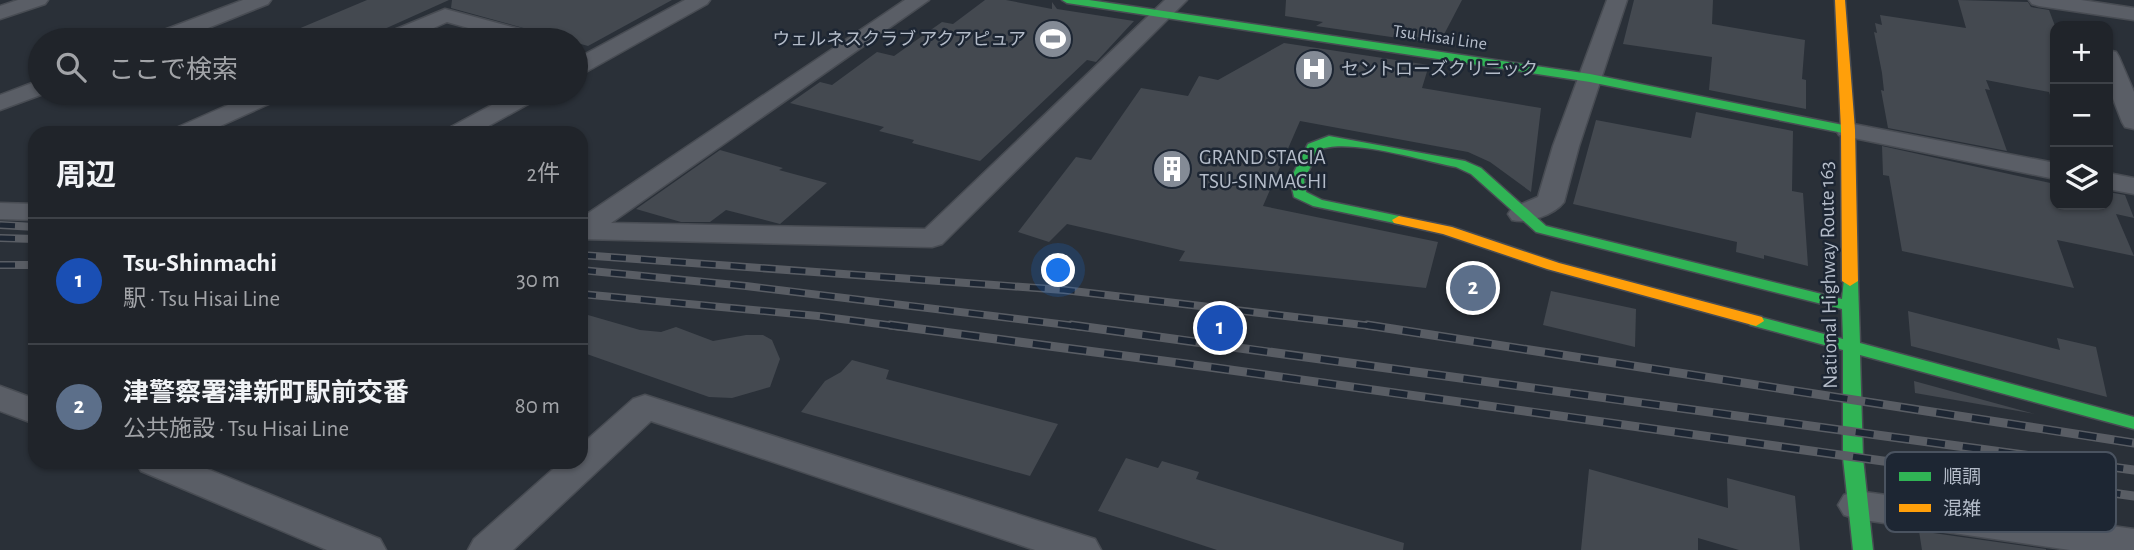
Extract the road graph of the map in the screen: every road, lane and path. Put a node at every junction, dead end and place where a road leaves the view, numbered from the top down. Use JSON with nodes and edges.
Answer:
{"nodes":[{"id":1,"x":38,"y":0,"type":"edge"},
{"id":2,"x":261,"y":0,"type":"edge"},
{"id":3,"x":700,"y":0,"type":"edge"},
{"id":4,"x":919,"y":0,"type":"edge"},
{"id":5,"x":1067,"y":0,"type":"edge"},
{"id":6,"x":1617,"y":0,"type":"edge"},
{"id":7,"x":1840,"y":0,"type":"edge"},
{"id":8,"x":2039,"y":0,"type":"edge"},
{"id":9,"x":1169,"y":7,"type":"edge"},
{"id":10,"x":2085,"y":10,"type":"edge"},
{"id":11,"x":0,"y":13,"type":"edge"},
{"id":12,"x":2134,"y":15,"type":"edge"},
{"id":13,"x":190,"y":28,"type":"edge"},
{"id":14,"x":416,"y":28,"type":"edge"},
{"id":15,"x":491,"y":28,"type":"edge"},
{"id":16,"x":588,"y":56,"type":"edge"},
{"id":17,"x":2113,"y":70,"type":"edge"},
{"id":18,"x":1590,"y":78,"type":"junction"},
{"id":19,"x":28,"y":92,"type":"edge"},
{"id":20,"x":0,"y":103,"type":"edge"},
{"id":21,"x":247,"y":105,"type":"edge"},
{"id":22,"x":509,"y":105,"type":"edge"},
{"id":23,"x":2134,"y":122,"type":"edge"},
{"id":24,"x":201,"y":126,"type":"edge"},
{"id":25,"x":471,"y":126,"type":"edge"},
{"id":26,"x":1848,"y":130,"type":"junction"},
{"id":27,"x":2050,"y":169,"type":"edge"},
{"id":28,"x":2113,"y":182,"type":"edge"},
{"id":29,"x":2134,"y":186,"type":"edge"},
{"id":30,"x":1522,"y":214,"type":"junction"},
{"id":31,"x":588,"y":226,"type":"edge"},
{"id":32,"x":588,"y":231,"type":"edge"},
{"id":33,"x":1848,"y":305,"type":"junction"},
{"id":34,"x":1850,"y":345,"type":"junction"},
{"id":35,"x":0,"y":398,"type":"edge"},
{"id":36,"x":28,"y":409,"type":"edge"},
{"id":37,"x":2134,"y":423,"type":"edge"},
{"id":38,"x":588,"y":459,"type":"edge"},
{"id":39,"x":171,"y":469,"type":"edge"},
{"id":40,"x":577,"y":469,"type":"edge"},
{"id":41,"x":1857,"y":505,"type":"junction"},
{"id":42,"x":1885,"y":509,"type":"edge"},
{"id":43,"x":2049,"y":532,"type":"edge"},
{"id":44,"x":2134,"y":544,"type":"edge"},
{"id":45,"x":366,"y":550,"type":"edge"},
{"id":46,"x":488,"y":550,"type":"edge"},
{"id":47,"x":1082,"y":550,"type":"edge"},
{"id":48,"x":1863,"y":550,"type":"edge"}],
"edges":[{"from":1,"to":11,"type":"street"},
{"from":2,"to":13,"type":"street"},
{"from":3,"to":16,"type":"street"},
{"from":4,"to":31,"type":"street"},
{"from":5,"to":9,"type":"main road","name":"Tsu Hisai Line"},
{"from":6,"to":18,"type":"street"},
{"from":7,"to":26,"type":"main road","name":"National Highway Route 163"},
{"from":8,"to":10,"type":"street"},
{"from":9,"to":18,"type":"main road","name":"Tsu Hisai Line"},
{"from":9,"to":32,"type":"street"},
{"from":10,"to":12,"type":"street"},
{"from":14,"to":15,"type":"street"},
{"from":17,"to":23,"type":"street"},
{"from":18,"to":26,"type":"main road","name":"Tsu Hisai Line"},
{"from":18,"to":30,"type":"street"},
{"from":19,"to":20,"type":"street"},
{"from":21,"to":24,"type":"street"},
{"from":22,"to":25,"type":"street"},
{"from":26,"to":27,"type":"street"},
{"from":26,"to":33,"type":"main road","name":"National Highway Route 163"},
{"from":28,"to":29,"type":"street"},
{"from":30,"to":33,"type":"main road"},
{"from":30,"to":34,"type":"main road"},
{"from":33,"to":34,"type":"main road","name":"National Highway Route 163"},
{"from":34,"to":37,"type":"main road"},
{"from":34,"to":41,"type":"main road","name":"National Highway Route 163"},
{"from":35,"to":36,"type":"street"},
{"from":38,"to":47,"type":"street"},
{"from":39,"to":45,"type":"street"},
{"from":40,"to":46,"type":"street"},
{"from":41,"to":42,"type":"street"},
{"from":41,"to":48,"type":"main road","name":"National Highway Route 163"},
{"from":43,"to":44,"type":"street"}]}
